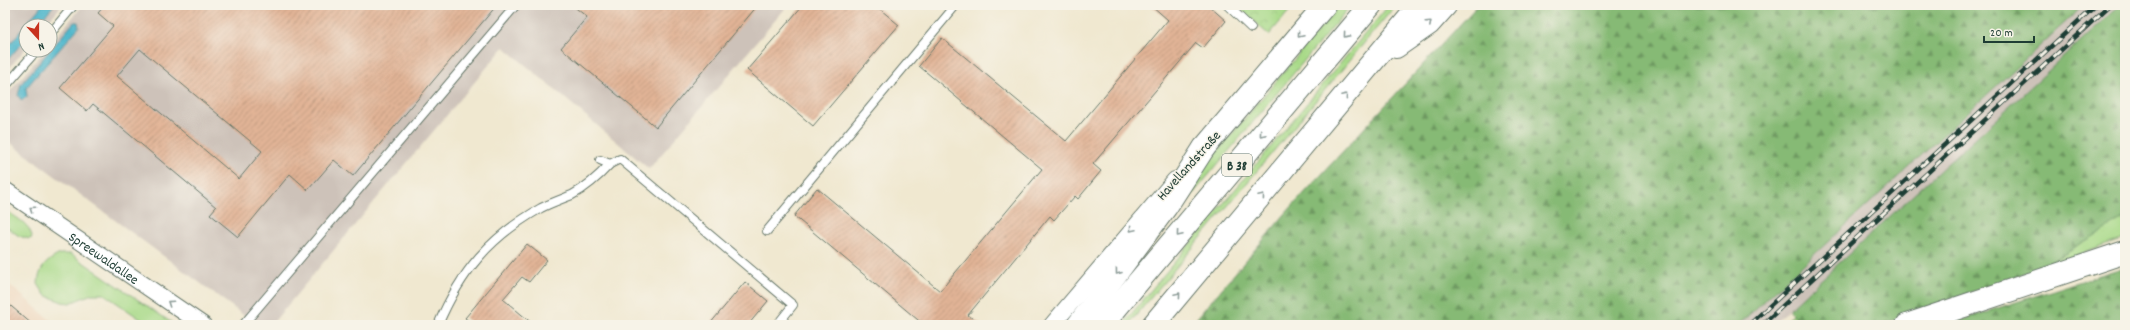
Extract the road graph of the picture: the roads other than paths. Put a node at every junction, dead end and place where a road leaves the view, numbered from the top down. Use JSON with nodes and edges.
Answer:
{"nodes":[{"id":1,"x":74,"y":5,"type":"edge"},
{"id":2,"x":516,"y":5,"type":"edge"},
{"id":3,"x":956,"y":5,"type":"edge"},
{"id":4,"x":1227,"y":5,"type":"edge"},
{"id":5,"x":1325,"y":5,"type":"edge"},
{"id":6,"x":1371,"y":5,"type":"edge"},
{"id":7,"x":1420,"y":5,"type":"edge"},
{"id":8,"x":1446,"y":5,"type":"edge"},
{"id":9,"x":58,"y":24,"type":"edge"},
{"id":10,"x":1251,"y":28,"type":"dead end"},
{"id":11,"x":29,"y":58,"type":"edge"},
{"id":12,"x":1375,"y":61,"type":"junction"},
{"id":13,"x":5,"y":87,"type":"edge"},
{"id":14,"x":1204,"y":148,"type":"junction"},
{"id":15,"x":600,"y":160,"type":"dead end"},
{"id":16,"x":610,"y":164,"type":"junction"},
{"id":17,"x":5,"y":190,"type":"edge"},
{"id":18,"x":767,"y":231,"type":"dead end"},
{"id":19,"x":2125,"y":252,"type":"edge"},
{"id":20,"x":203,"y":325,"type":"edge"},
{"id":21,"x":243,"y":325,"type":"edge"},
{"id":22,"x":438,"y":325,"type":"edge"},
{"id":23,"x":777,"y":325,"type":"edge"},
{"id":24,"x":1052,"y":325,"type":"edge"},
{"id":25,"x":1078,"y":325,"type":"edge"},
{"id":26,"x":1102,"y":325,"type":"edge"},
{"id":27,"x":1153,"y":325,"type":"edge"},
{"id":28,"x":1907,"y":325,"type":"edge"}],
"edges":[{"from":1,"to":9,"type":"lane"},
{"from":2,"to":21,"type":"lane"},
{"from":3,"to":18,"type":"lane"},
{"from":4,"to":10,"type":"lane"},
{"from":5,"to":14,"type":"main road","name":"Havellandstraße","one_way":true},
{"from":6,"to":26,"type":"main road","number":"B 38","one_way":true},
{"from":7,"to":12,"type":"main road","number":"B 38"},
{"from":12,"to":8,"type":"main road","one_way":true},
{"from":11,"to":13,"type":"lane"},
{"from":27,"to":12,"type":"main road","number":"B 38","one_way":true},
{"from":14,"to":24,"type":"street","name":"Havellandstraße","one_way":true},
{"from":14,"to":25,"type":"main road","one_way":true},
{"from":15,"to":16,"type":"lane"},
{"from":16,"to":22,"type":"lane"},
{"from":16,"to":23,"type":"lane"},
{"from":20,"to":17,"type":"street","name":"Spreewaldallee","one_way":true},
{"from":19,"to":28,"type":"main road"}]}
